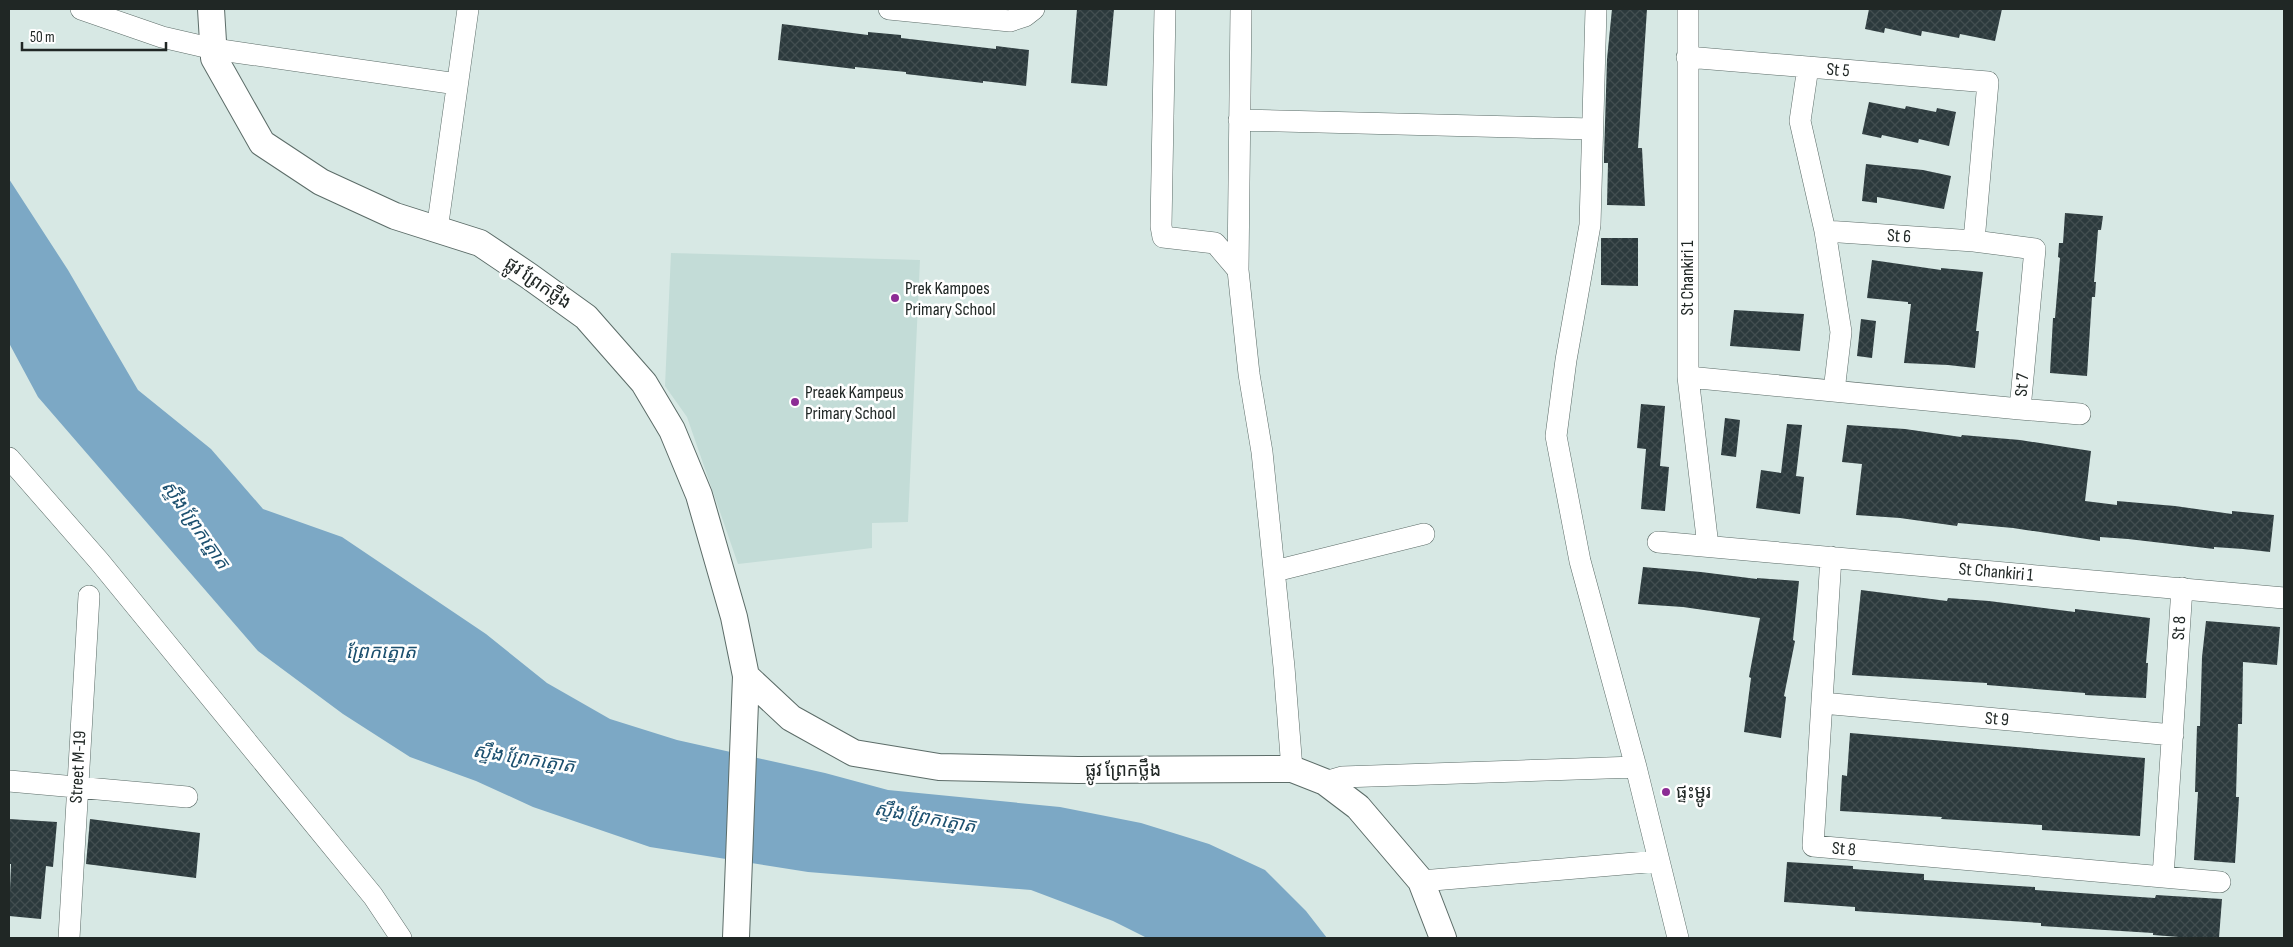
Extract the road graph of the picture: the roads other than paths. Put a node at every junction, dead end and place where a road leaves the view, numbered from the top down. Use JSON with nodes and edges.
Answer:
{"nodes":[{"id":1,"x":81,"y":9,"type":"edge"},
{"id":2,"x":211,"y":9,"type":"edge"},
{"id":3,"x":468,"y":9,"type":"edge"},
{"id":4,"x":888,"y":9,"type":"edge"},
{"id":5,"x":1034,"y":9,"type":"edge"},
{"id":6,"x":1165,"y":9,"type":"edge"},
{"id":7,"x":1241,"y":9,"type":"edge"},
{"id":8,"x":1596,"y":9,"type":"edge"},
{"id":9,"x":1688,"y":9,"type":"edge"},
{"id":10,"x":214,"y":49,"type":"junction"},
{"id":11,"x":1687,"y":57,"type":"junction"},
{"id":12,"x":1808,"y":67,"type":"junction"},
{"id":13,"x":457,"y":84,"type":"junction"},
{"id":14,"x":1239,"y":120,"type":"junction"},
{"id":15,"x":1592,"y":129,"type":"junction"},
{"id":16,"x":437,"y":230,"type":"junction"},
{"id":17,"x":1825,"y":232,"type":"junction"},
{"id":18,"x":1974,"y":241,"type":"junction"},
{"id":19,"x":1238,"y":270,"type":"junction"},
{"id":20,"x":1688,"y":377,"type":"junction"},
{"id":21,"x":1834,"y":391,"type":"junction"},
{"id":22,"x":2020,"y":409,"type":"junction"},
{"id":23,"x":2080,"y":414,"type":"dead end"},
{"id":24,"x":9,"y":458,"type":"edge"},
{"id":25,"x":1424,"y":534,"type":"dead end"},
{"id":26,"x":1658,"y":542,"type":"dead end"},
{"id":27,"x":1708,"y":546,"type":"junction"},
{"id":28,"x":1831,"y":557,"type":"junction"},
{"id":29,"x":1275,"y":571,"type":"junction"},
{"id":30,"x":2182,"y":588,"type":"junction"},
{"id":31,"x":89,"y":596,"type":"dead end"},
{"id":32,"x":2284,"y":598,"type":"edge"},
{"id":33,"x":746,"y":676,"type":"junction"},
{"id":34,"x":1822,"y":703,"type":"junction"},
{"id":35,"x":2172,"y":735,"type":"junction"},
{"id":36,"x":1636,"y":768,"type":"junction"},
{"id":37,"x":1292,"y":769,"type":"junction"},
{"id":38,"x":9,"y":781,"type":"edge"},
{"id":39,"x":1325,"y":782,"type":"junction"},
{"id":40,"x":77,"y":787,"type":"junction"},
{"id":41,"x":187,"y":797,"type":"dead end"},
{"id":42,"x":1659,"y":861,"type":"junction"},
{"id":43,"x":2163,"y":878,"type":"junction"},
{"id":44,"x":1421,"y":881,"type":"junction"},
{"id":45,"x":2220,"y":882,"type":"dead end"},
{"id":46,"x":68,"y":938,"type":"edge"},
{"id":47,"x":401,"y":938,"type":"edge"},
{"id":48,"x":736,"y":938,"type":"edge"},
{"id":49,"x":1442,"y":938,"type":"edge"},
{"id":50,"x":1678,"y":938,"type":"edge"}],
"edges":[{"from":1,"to":10,"type":"street"},
{"from":2,"to":10,"type":"street","name":"ផ្លូវ ព្រែកថ្លឹង"},
{"from":3,"to":13,"type":"street"},
{"from":4,"to":5,"type":"street"},
{"from":6,"to":19,"type":"street"},
{"from":7,"to":14,"type":"street"},
{"from":8,"to":15,"type":"street"},
{"from":9,"to":11,"type":"street","name":"St Chankiri 1"},
{"from":10,"to":13,"type":"street"},
{"from":10,"to":16,"type":"street","name":"ផ្លូវ ព្រែកថ្លឹង"},
{"from":11,"to":12,"type":"street","name":"St 5"},
{"from":11,"to":20,"type":"street","name":"St Chankiri 1"},
{"from":12,"to":17,"type":"street"},
{"from":12,"to":18,"type":"street","name":"St 5"},
{"from":13,"to":16,"type":"street"},
{"from":14,"to":15,"type":"street"},
{"from":14,"to":19,"type":"street"},
{"from":15,"to":36,"type":"street"},
{"from":16,"to":33,"type":"street","name":"ផ្លូវ ព្រែកថ្លឹង"},
{"from":17,"to":18,"type":"street","name":"St 6"},
{"from":17,"to":21,"type":"street"},
{"from":18,"to":22,"type":"street","name":"St 7"},
{"from":19,"to":29,"type":"street"},
{"from":20,"to":21,"type":"street","name":"St 7"},
{"from":20,"to":27,"type":"street","name":"St Chankiri 1"},
{"from":21,"to":22,"type":"street","name":"St 7"},
{"from":22,"to":23,"type":"street"},
{"from":24,"to":47,"type":"street"},
{"from":25,"to":29,"type":"street"},
{"from":26,"to":27,"type":"street","name":"St Chankiri 1"},
{"from":27,"to":28,"type":"street","name":"St Chankiri 1"},
{"from":28,"to":30,"type":"street","name":"St Chankiri 1"},
{"from":28,"to":34,"type":"street","name":"St 8"},
{"from":29,"to":37,"type":"street"},
{"from":30,"to":32,"type":"street","name":"St Chankiri 1"},
{"from":30,"to":35,"type":"street","name":"St 8"},
{"from":31,"to":40,"type":"street","name":"Street M-19"},
{"from":33,"to":37,"type":"street","name":"ផ្លូវ ព្រែកថ្លឹង"},
{"from":33,"to":48,"type":"street","name":"ផ្លូវ ព្រែកថ្លឹង"},
{"from":34,"to":35,"type":"street","name":"St 9"},
{"from":34,"to":43,"type":"street","name":"St 8"},
{"from":35,"to":43,"type":"street","name":"St 8"},
{"from":36,"to":39,"type":"street"},
{"from":36,"to":42,"type":"street"},
{"from":37,"to":39,"type":"street","name":"ផ្លូវ ព្រែកថ្លឹង"},
{"from":38,"to":40,"type":"street"},
{"from":39,"to":44,"type":"street","name":"ផ្លូវ ព្រែកថ្លឹង"},
{"from":40,"to":41,"type":"street"},
{"from":40,"to":46,"type":"street","name":"Street M-19"},
{"from":42,"to":44,"type":"street"},
{"from":42,"to":50,"type":"street"},
{"from":43,"to":45,"type":"street","name":"St 8"},
{"from":44,"to":49,"type":"street","name":"ផ្លូវ ព្រែកថ្លឹង"}]}
